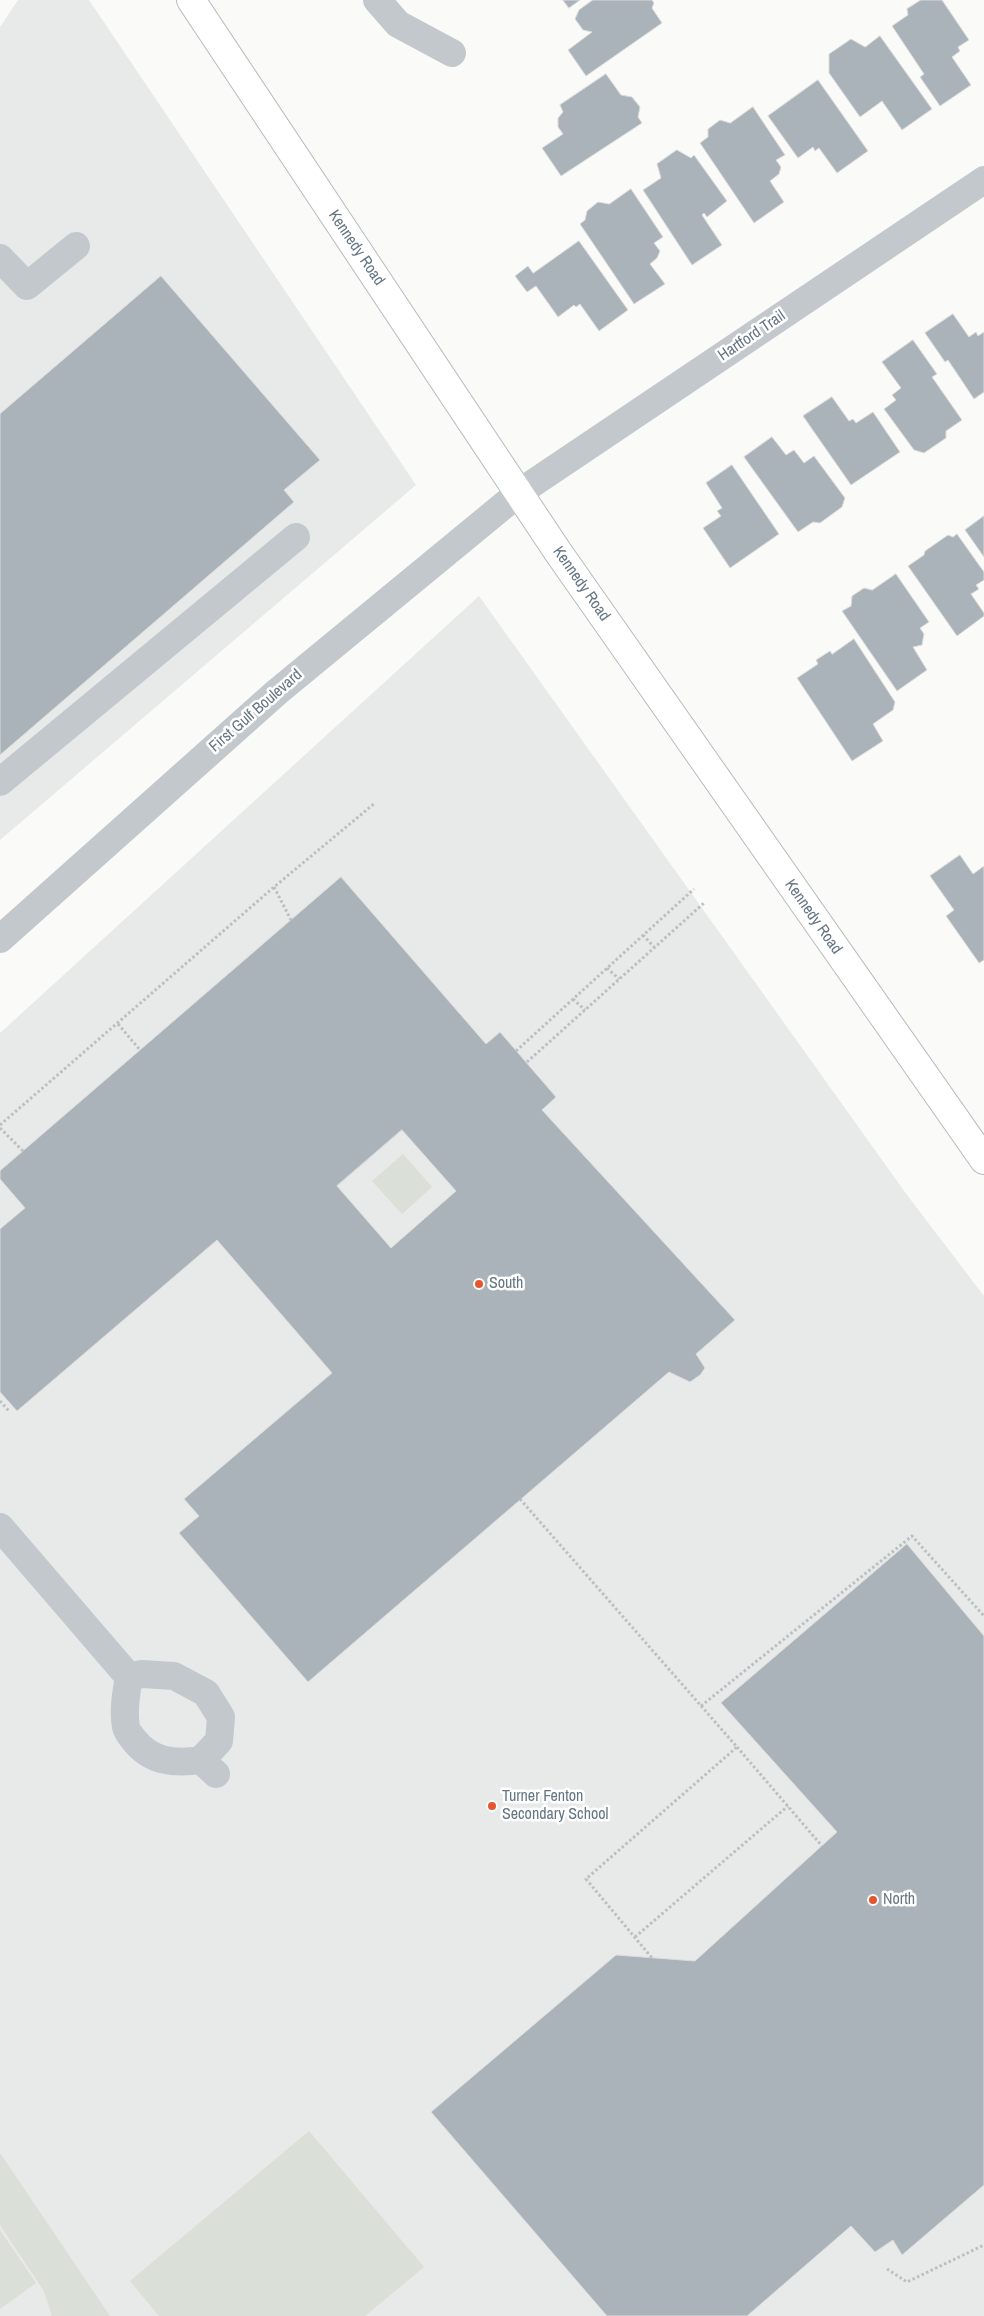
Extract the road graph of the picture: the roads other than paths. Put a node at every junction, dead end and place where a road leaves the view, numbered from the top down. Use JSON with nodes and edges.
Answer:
{"nodes":[{"id":1,"x":191,"y":0,"type":"edge"},
{"id":2,"x":377,"y":0,"type":"edge"},
{"id":3,"x":452,"y":53,"type":"dead end"},
{"id":4,"x":984,"y":180,"type":"edge"},
{"id":5,"x":76,"y":246,"type":"dead end"},
{"id":6,"x":0,"y":258,"type":"edge"},
{"id":7,"x":520,"y":492,"type":"junction"},
{"id":8,"x":296,"y":537,"type":"dead end"},
{"id":9,"x":0,"y":782,"type":"edge"},
{"id":10,"x":0,"y":939,"type":"edge"},
{"id":11,"x":984,"y":1160,"type":"edge"},
{"id":12,"x":0,"y":1527,"type":"edge"},
{"id":13,"x":129,"y":1677,"type":"junction"}],
"edges":[{"from":1,"to":7,"type":"main road","name":"Kennedy Road"},
{"from":2,"to":3,"type":"street"},
{"from":4,"to":7,"type":"street","name":"Hartford Trail"},
{"from":5,"to":6,"type":"street"},
{"from":7,"to":10,"type":"street","name":"First Gulf Boulevard"},
{"from":7,"to":11,"type":"main road","name":"Kennedy Road"},
{"from":8,"to":9,"type":"street"},
{"from":12,"to":13,"type":"street"},
{"from":13,"to":13,"type":"street"}]}
